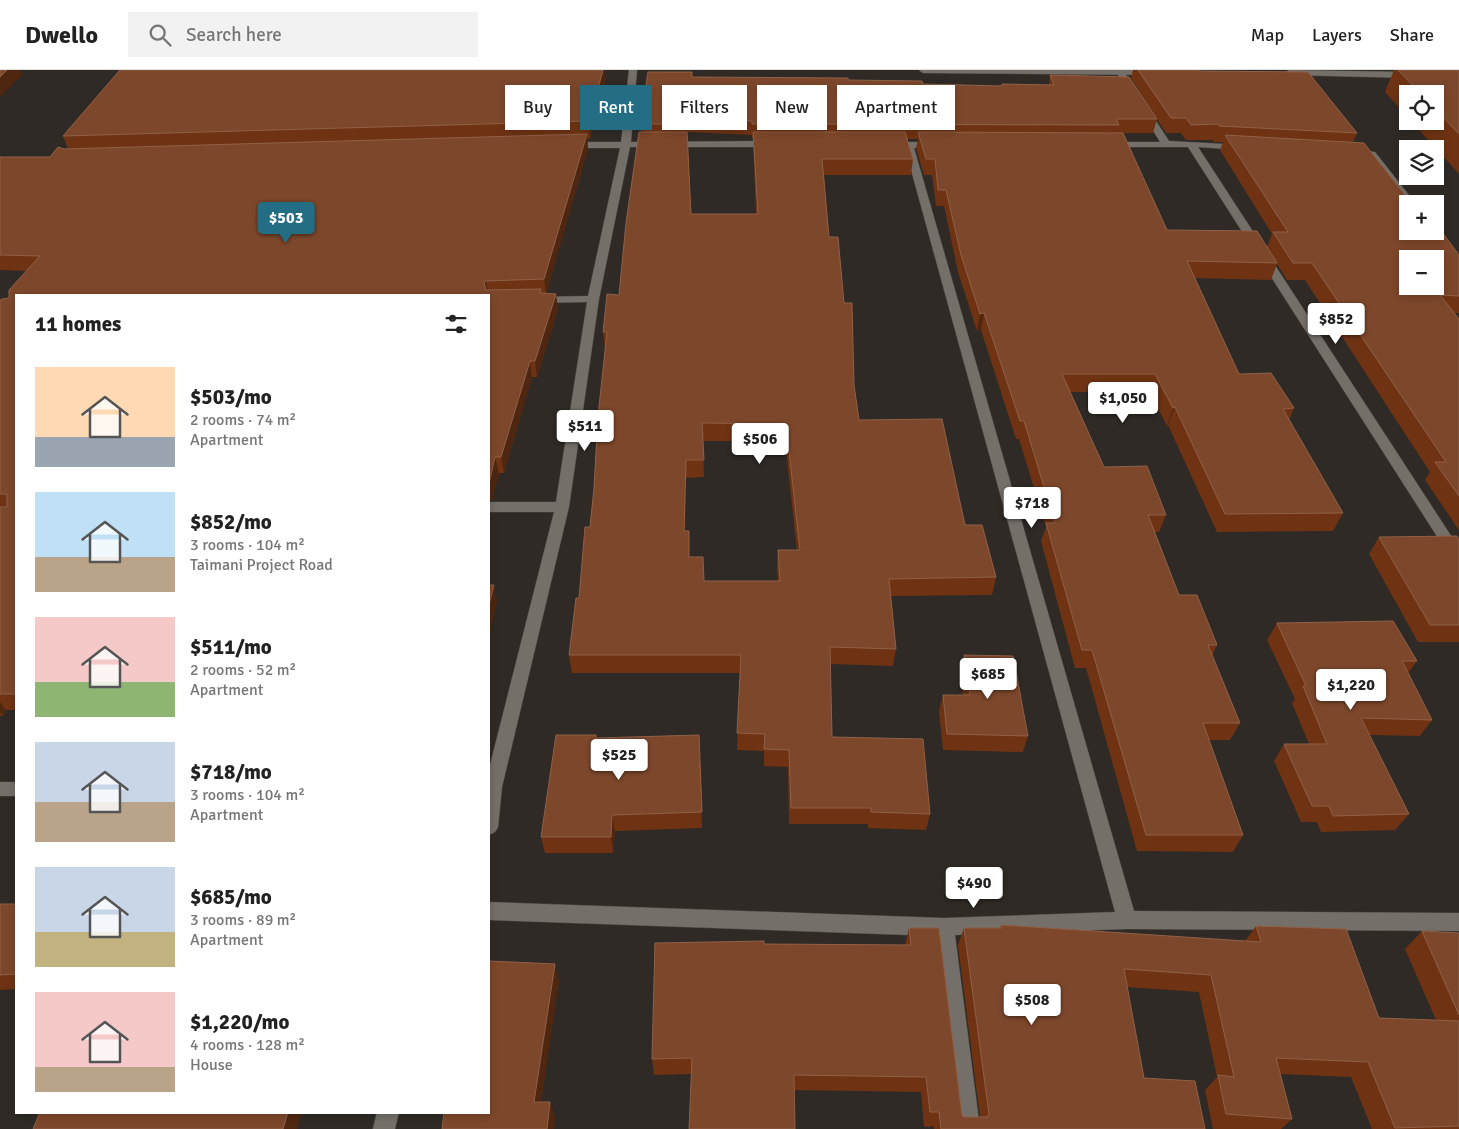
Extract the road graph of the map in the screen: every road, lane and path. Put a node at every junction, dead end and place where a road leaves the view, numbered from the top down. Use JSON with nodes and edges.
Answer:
{"nodes":[{"id":1,"x":633,"y":70,"type":"edge"},
{"id":2,"x":923,"y":70,"type":"edge"},
{"id":3,"x":1119,"y":71,"type":"edge"},
{"id":4,"x":1159,"y":72,"type":"edge"},
{"id":5,"x":1277,"y":73,"type":"edge"},
{"id":6,"x":1421,"y":75,"type":"edge"},
{"id":7,"x":626,"y":143,"type":"junction"},
{"id":8,"x":782,"y":144,"type":"edge"},
{"id":9,"x":1191,"y":144,"type":"junction"},
{"id":10,"x":557,"y":145,"type":"edge"},
{"id":11,"x":880,"y":145,"type":"edge"},
{"id":12,"x":909,"y":145,"type":"junction"},
{"id":13,"x":949,"y":145,"type":"edge"},
{"id":14,"x":1098,"y":145,"type":"edge"},
{"id":15,"x":1167,"y":145,"type":"junction"},
{"id":16,"x":1250,"y":147,"type":"edge"},
{"id":17,"x":1347,"y":152,"type":"edge"},
{"id":18,"x":1405,"y":195,"type":"edge"},
{"id":19,"x":593,"y":299,"type":"junction"},
{"id":20,"x":527,"y":300,"type":"edge"},
{"id":21,"x":490,"y":508,"type":"edge"},
{"id":22,"x":562,"y":508,"type":"junction"},
{"id":23,"x":1459,"y":559,"type":"edge"},
{"id":24,"x":491,"y":786,"type":"edge"},
{"id":25,"x":15,"y":789,"type":"edge"},
{"id":26,"x":0,"y":790,"type":"edge"},
{"id":27,"x":490,"y":806,"type":"edge"},
{"id":28,"x":490,"y":911,"type":"edge"},
{"id":29,"x":1127,"y":920,"type":"junction"},
{"id":30,"x":1459,"y":922,"type":"edge"},
{"id":31,"x":944,"y":927,"type":"junction"},
{"id":32,"x":388,"y":1114,"type":"edge"},
{"id":33,"x":384,"y":1129,"type":"edge"},
{"id":34,"x":968,"y":1129,"type":"edge"}],
"edges":[{"from":1,"to":7,"type":"street"},
{"from":2,"to":3,"type":"street"},
{"from":3,"to":4,"type":"street"},
{"from":3,"to":15,"type":"street"},
{"from":5,"to":6,"type":"street"},
{"from":7,"to":8,"type":"street"},
{"from":7,"to":10,"type":"street"},
{"from":7,"to":19,"type":"street"},
{"from":9,"to":15,"type":"street"},
{"from":9,"to":16,"type":"street"},
{"from":9,"to":23,"type":"street"},
{"from":11,"to":12,"type":"street"},
{"from":12,"to":13,"type":"street"},
{"from":12,"to":29,"type":"street"},
{"from":14,"to":15,"type":"street"},
{"from":17,"to":18,"type":"street"},
{"from":19,"to":20,"type":"street"},
{"from":19,"to":22,"type":"street"},
{"from":21,"to":22,"type":"street"},
{"from":22,"to":24,"type":"street"},
{"from":24,"to":27,"type":"street"},
{"from":25,"to":26,"type":"street"},
{"from":28,"to":31,"type":"street"},
{"from":29,"to":30,"type":"street"},
{"from":29,"to":31,"type":"street"},
{"from":31,"to":34,"type":"street"},
{"from":32,"to":33,"type":"street"}]}
